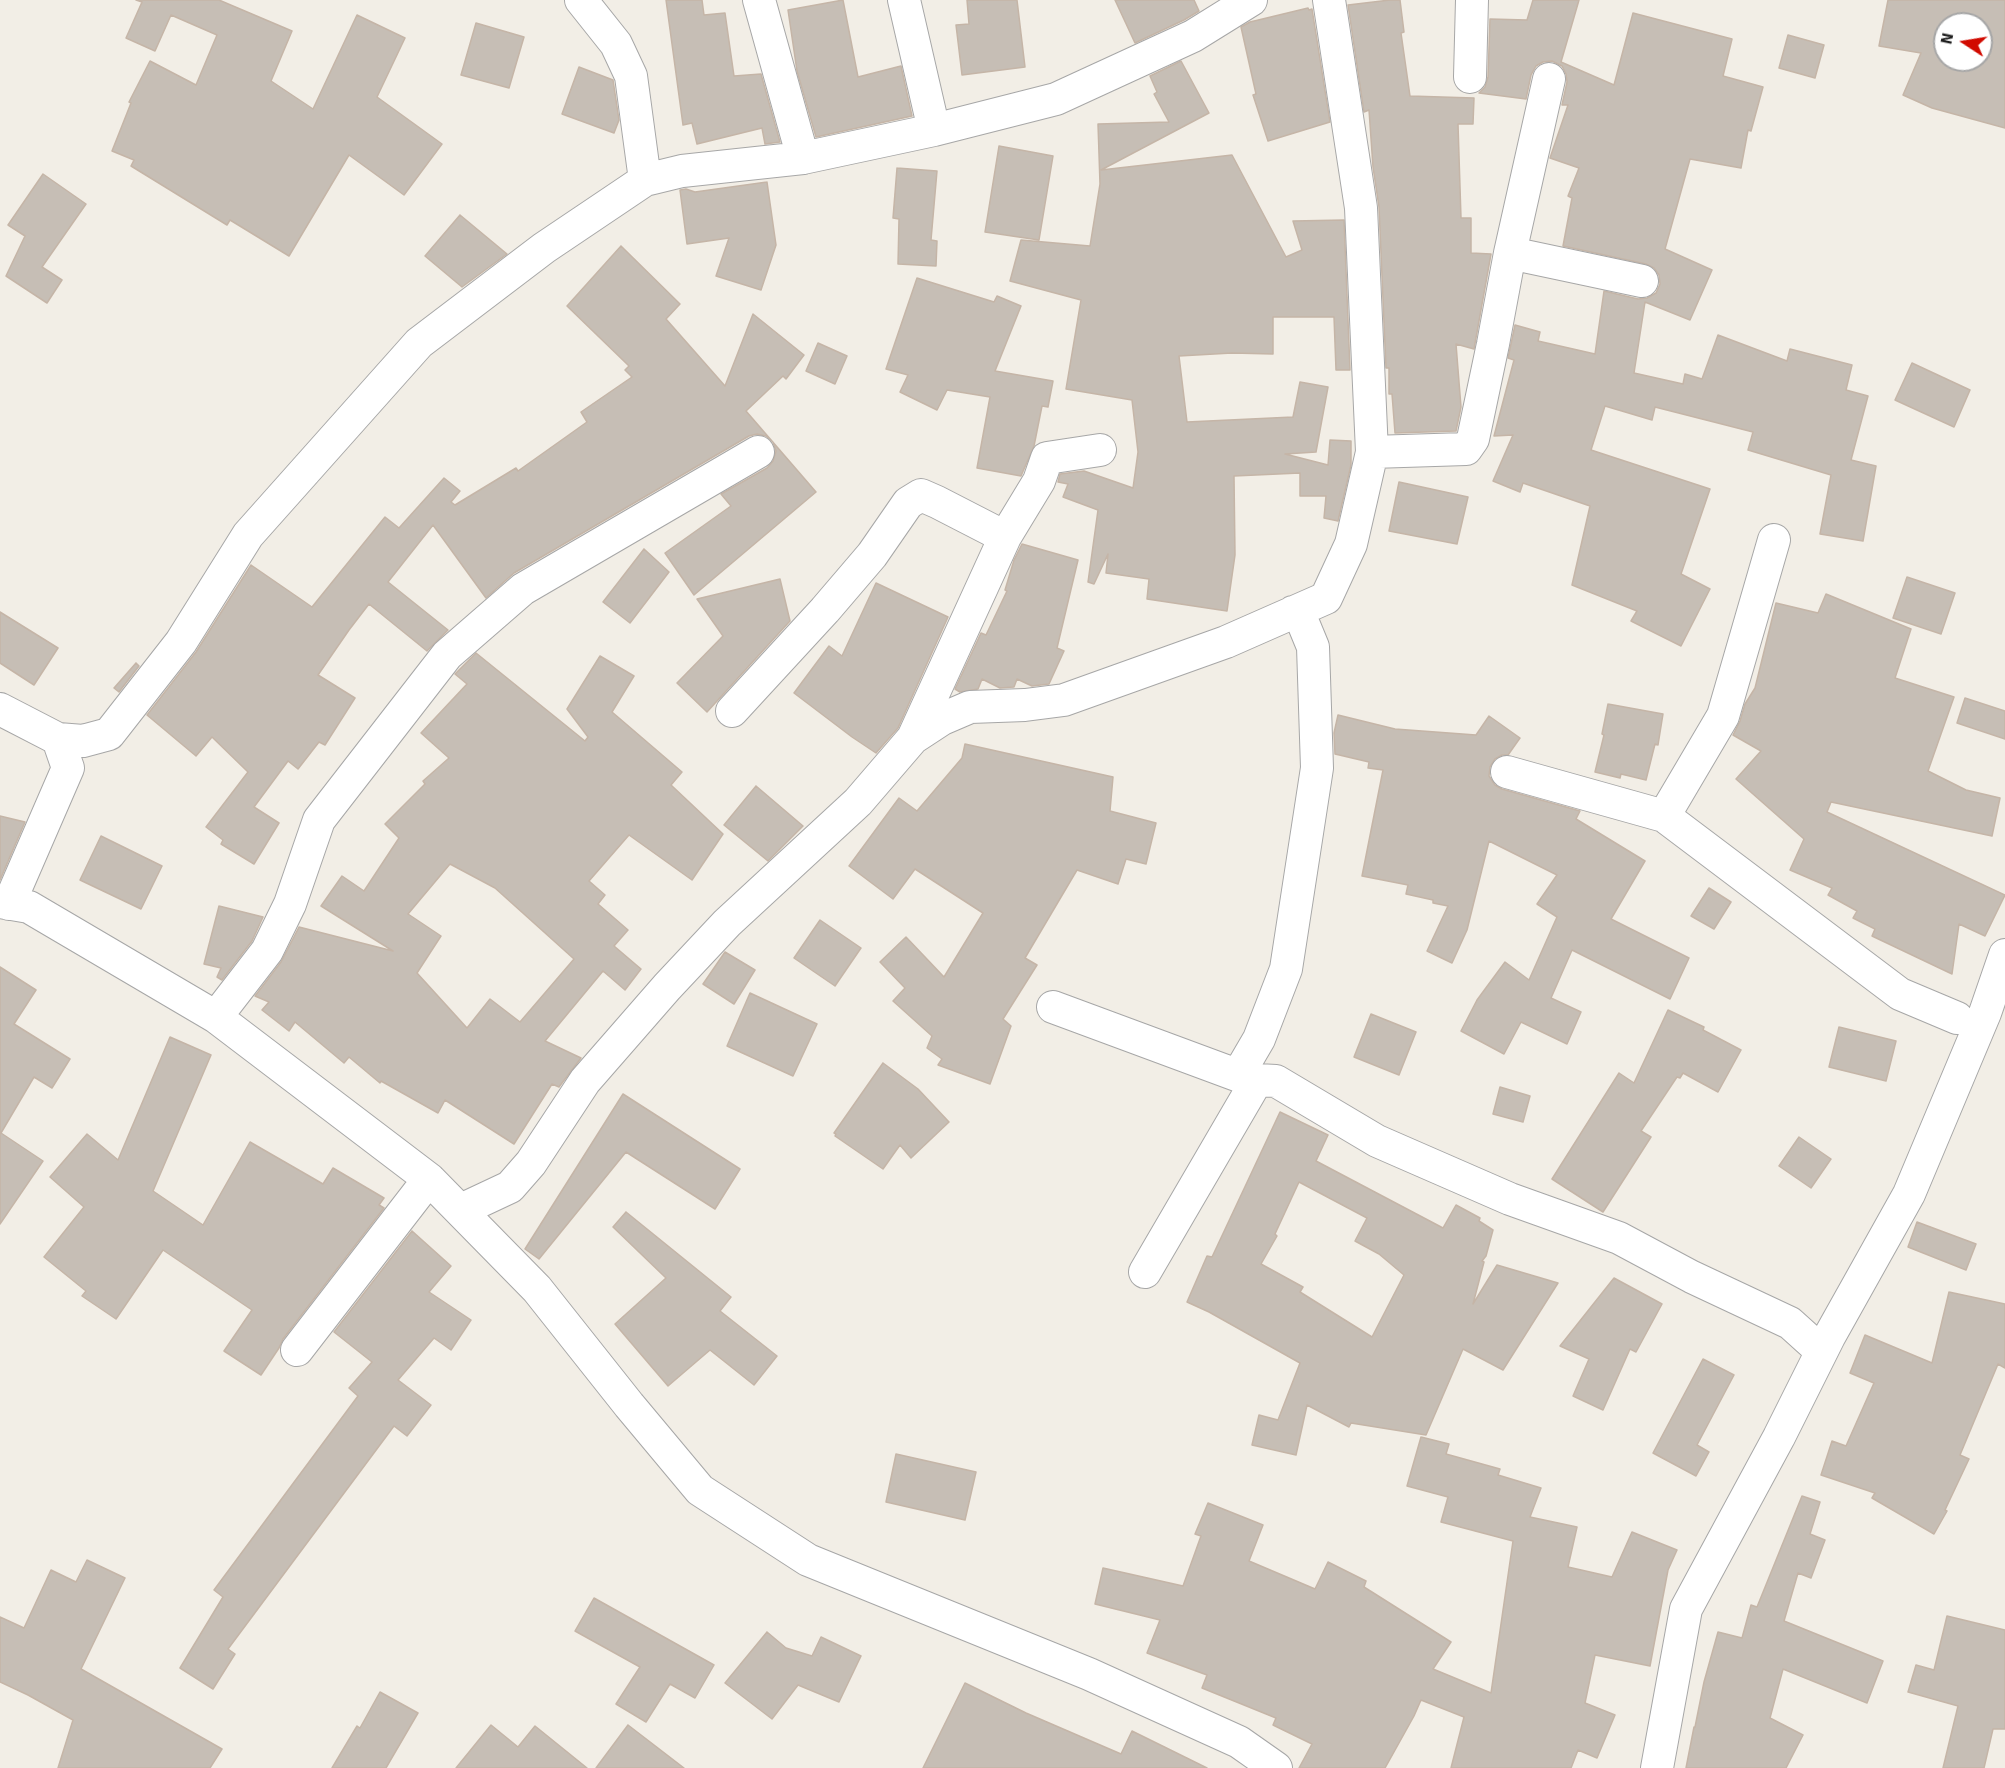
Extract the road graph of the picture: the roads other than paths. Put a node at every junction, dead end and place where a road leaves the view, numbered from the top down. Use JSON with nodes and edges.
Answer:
{"nodes":[{"id":1,"x":581,"y":0,"type":"edge"},
{"id":2,"x":759,"y":0,"type":"edge"},
{"id":3,"x":904,"y":0,"type":"edge"},
{"id":4,"x":1251,"y":0,"type":"edge"},
{"id":5,"x":1329,"y":0,"type":"edge"},
{"id":6,"x":1472,"y":0,"type":"edge"},
{"id":7,"x":1470,"y":76,"type":"dead end"},
{"id":8,"x":1549,"y":79,"type":"dead end"},
{"id":9,"x":934,"y":130,"type":"junction"},
{"id":10,"x":803,"y":158,"type":"junction"},
{"id":11,"x":645,"y":180,"type":"junction"},
{"id":12,"x":1510,"y":253,"type":"junction"},
{"id":13,"x":1642,"y":281,"type":"dead end"},
{"id":14,"x":1100,"y":450,"type":"dead end"},
{"id":15,"x":758,"y":452,"type":"dead end"},
{"id":16,"x":1372,"y":452,"type":"junction"},
{"id":17,"x":1005,"y":537,"type":"junction"},
{"id":18,"x":1774,"y":540,"type":"dead end"},
{"id":19,"x":1292,"y":614,"type":"junction"},
{"id":20,"x":0,"y":709,"type":"edge"},
{"id":21,"x":732,"y":711,"type":"dead end"},
{"id":22,"x":913,"y":738,"type":"junction"},
{"id":23,"x":58,"y":739,"type":"junction"},
{"id":24,"x":1507,"y":772,"type":"dead end"},
{"id":25,"x":1664,"y":816,"type":"junction"},
{"id":26,"x":4,"y":903,"type":"edge"},
{"id":27,"x":2005,"y":955,"type":"edge"},
{"id":28,"x":1053,"y":1007,"type":"dead end"},
{"id":29,"x":216,"y":1017,"type":"junction"},
{"id":30,"x":1982,"y":1017,"type":"edge"},
{"id":31,"x":1248,"y":1078,"type":"junction"},
{"id":32,"x":429,"y":1179,"type":"junction"},
{"id":33,"x":461,"y":1210,"type":"junction"},
{"id":34,"x":1145,"y":1272,"type":"dead end"},
{"id":35,"x":297,"y":1350,"type":"dead end"},
{"id":36,"x":1821,"y":1351,"type":"junction"},
{"id":37,"x":1276,"y":1768,"type":"edge"},
{"id":38,"x":1657,"y":1768,"type":"edge"}],
"edges":[{"from":1,"to":11,"type":"street"},
{"from":2,"to":10,"type":"street"},
{"from":3,"to":9,"type":"street"},
{"from":4,"to":9,"type":"street"},
{"from":5,"to":16,"type":"street"},
{"from":6,"to":7,"type":"street"},
{"from":8,"to":12,"type":"street"},
{"from":9,"to":10,"type":"street"},
{"from":10,"to":11,"type":"street"},
{"from":11,"to":23,"type":"street"},
{"from":12,"to":13,"type":"street"},
{"from":12,"to":16,"type":"street"},
{"from":14,"to":17,"type":"street"},
{"from":15,"to":29,"type":"street"},
{"from":16,"to":19,"type":"street"},
{"from":17,"to":21,"type":"street"},
{"from":17,"to":22,"type":"street"},
{"from":18,"to":25,"type":"street"},
{"from":19,"to":22,"type":"street"},
{"from":19,"to":31,"type":"street"},
{"from":20,"to":23,"type":"street"},
{"from":22,"to":33,"type":"street"},
{"from":23,"to":26,"type":"street"},
{"from":24,"to":25,"type":"street"},
{"from":25,"to":30,"type":"street"},
{"from":26,"to":29,"type":"street"},
{"from":27,"to":30,"type":"street"},
{"from":28,"to":31,"type":"street"},
{"from":29,"to":32,"type":"street"},
{"from":30,"to":36,"type":"street"},
{"from":31,"to":34,"type":"street"},
{"from":31,"to":36,"type":"street"},
{"from":32,"to":33,"type":"street"},
{"from":32,"to":35,"type":"street"},
{"from":33,"to":37,"type":"street"},
{"from":36,"to":38,"type":"street"}]}
